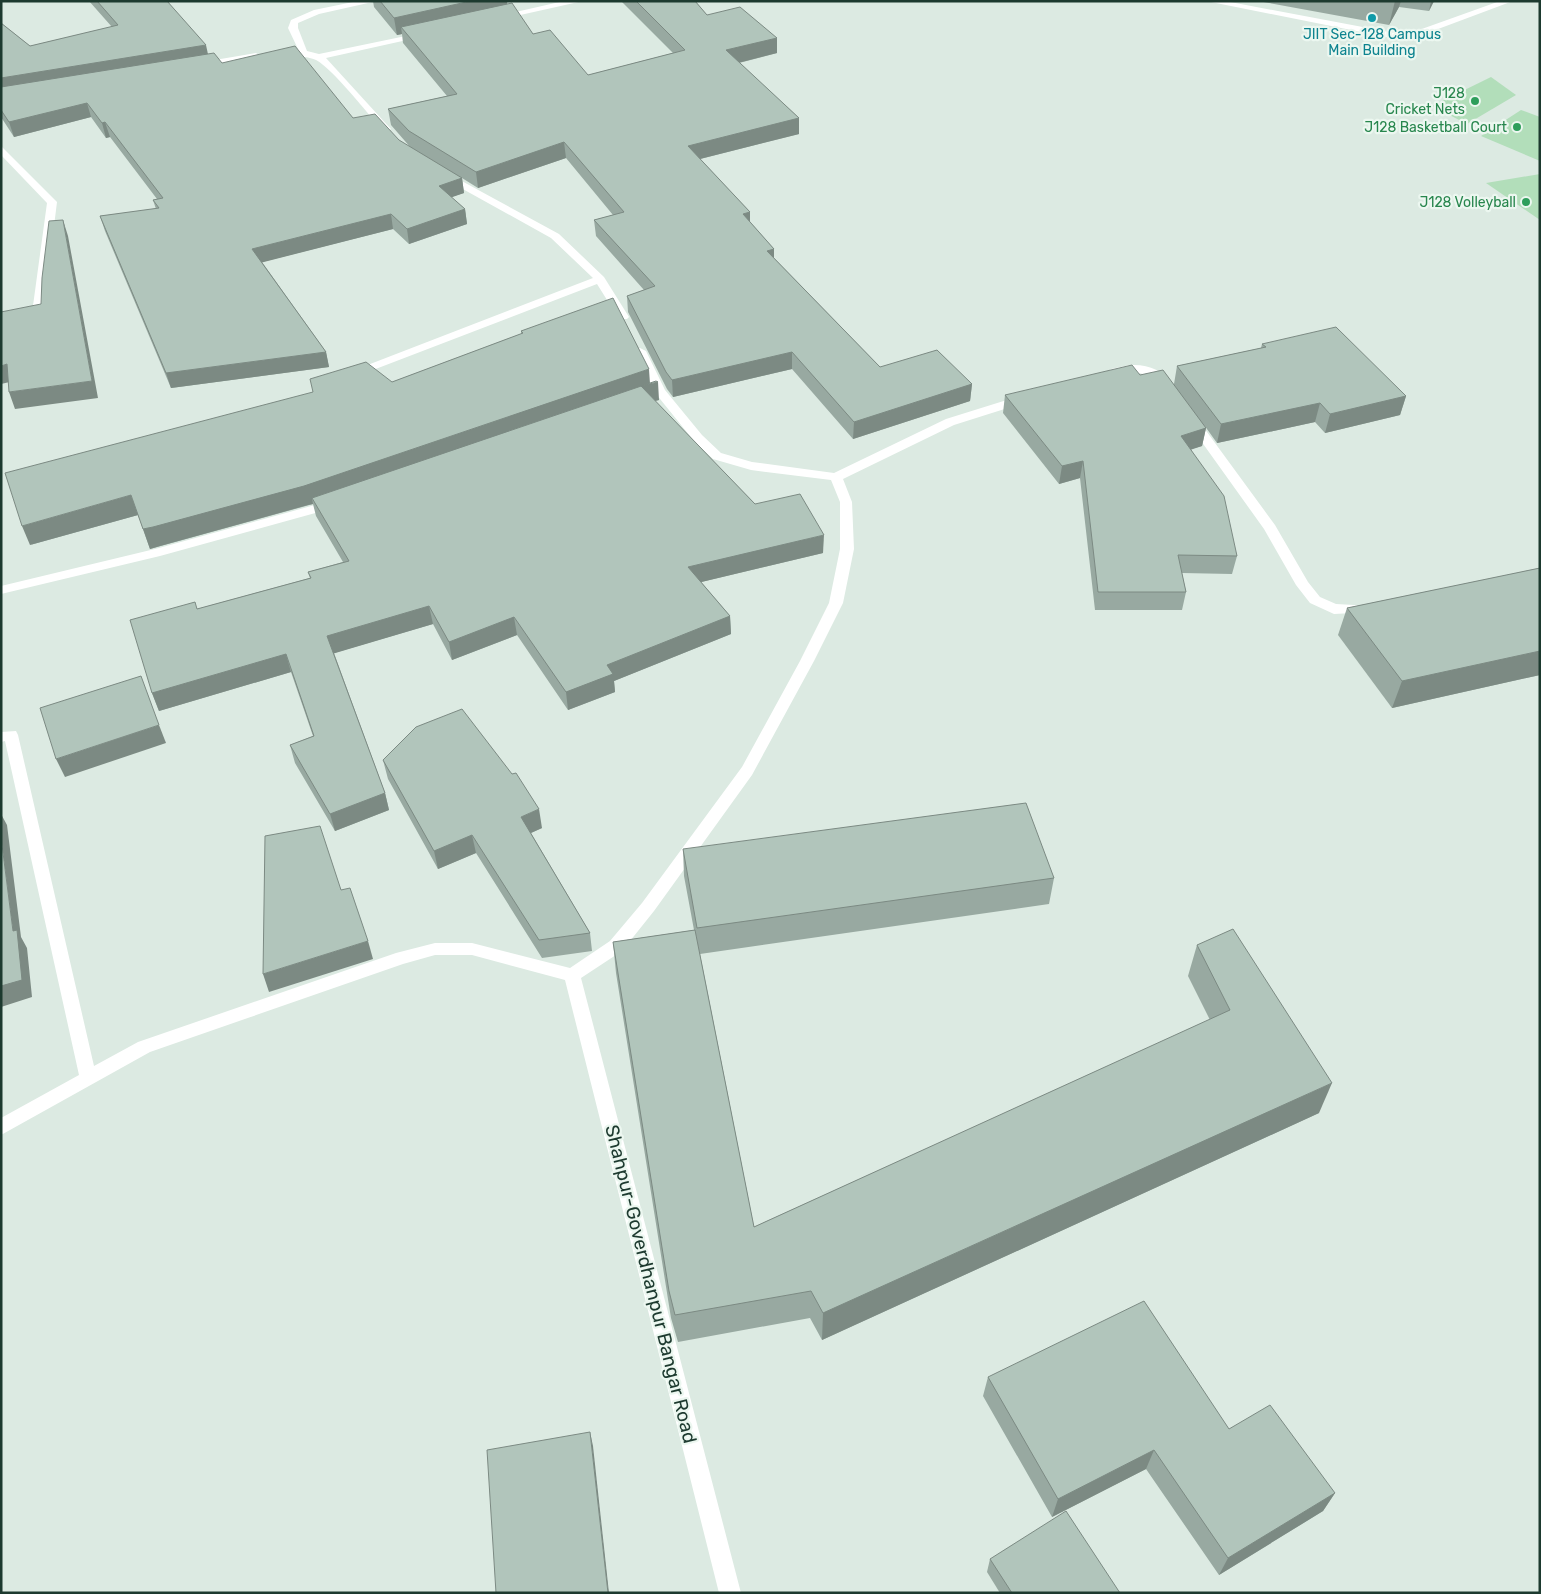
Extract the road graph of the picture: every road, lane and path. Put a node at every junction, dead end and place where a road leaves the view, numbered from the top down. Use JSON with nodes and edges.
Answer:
{"nodes":[{"id":1,"x":373,"y":1,"type":"edge"},
{"id":2,"x":579,"y":1,"type":"edge"},
{"id":3,"x":1210,"y":1,"type":"edge"},
{"id":4,"x":1509,"y":1,"type":"edge"},
{"id":5,"x":484,"y":20,"type":"edge"},
{"id":6,"x":435,"y":31,"type":"edge"},
{"id":7,"x":302,"y":51,"type":"junction"},
{"id":8,"x":319,"y":57,"type":"junction"},
{"id":9,"x":188,"y":67,"type":"edge"},
{"id":10,"x":394,"y":137,"type":"edge"},
{"id":11,"x":1,"y":149,"type":"edge"},
{"id":12,"x":438,"y":171,"type":"edge"},
{"id":13,"x":600,"y":279,"type":"junction"},
{"id":14,"x":1,"y":324,"type":"edge"},
{"id":15,"x":627,"y":326,"type":"edge"},
{"id":16,"x":635,"y":342,"type":"edge"},
{"id":17,"x":369,"y":368,"type":"edge"},
{"id":18,"x":1102,"y":374,"type":"edge"},
{"id":19,"x":1036,"y":395,"type":"edge"},
{"id":20,"x":836,"y":477,"type":"junction"},
{"id":21,"x":342,"y":501,"type":"edge"},
{"id":22,"x":1,"y":590,"type":"edge"},
{"id":23,"x":1377,"y":608,"type":"edge"},
{"id":24,"x":1,"y":737,"type":"edge"},
{"id":25,"x":572,"y":975,"type":"junction"},
{"id":26,"x":88,"y":1076,"type":"junction"},
{"id":27,"x":1,"y":1127,"type":"edge"},
{"id":28,"x":730,"y":1593,"type":"edge"}],
"edges":[{"from":1,"to":7,"type":"street"},
{"from":2,"to":5,"type":"street"},
{"from":3,"to":4,"type":"street"},
{"from":6,"to":8,"type":"street"},
{"from":7,"to":8,"type":"street"},
{"from":7,"to":9,"type":"street"},
{"from":8,"to":10,"type":"street"},
{"from":11,"to":14,"type":"street"},
{"from":12,"to":13,"type":"street"},
{"from":13,"to":15,"type":"street"},
{"from":13,"to":17,"type":"street"},
{"from":16,"to":20,"type":"street"},
{"from":18,"to":23,"type":"street"},
{"from":19,"to":20,"type":"street"},
{"from":20,"to":25,"type":"street"},
{"from":21,"to":22,"type":"street"},
{"from":24,"to":26,"type":"street"},
{"from":25,"to":26,"type":"street"},
{"from":25,"to":28,"type":"street","name":"Shahpur-Goverdhanpur Bangar Road"},
{"from":26,"to":27,"type":"street"}]}
